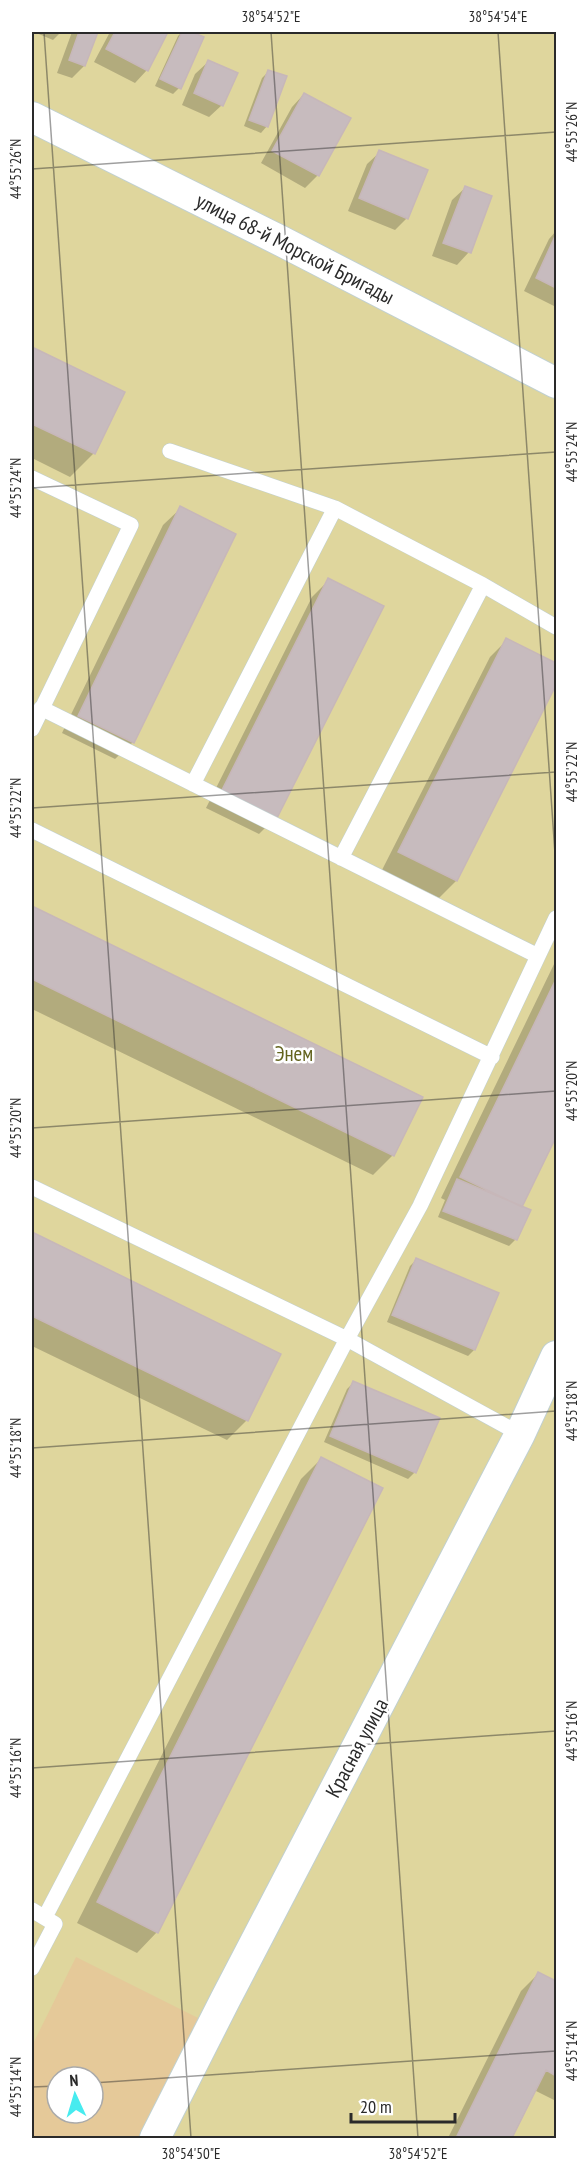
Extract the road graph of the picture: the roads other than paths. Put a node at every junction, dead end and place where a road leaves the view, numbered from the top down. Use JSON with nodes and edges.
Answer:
{"nodes":[{"id":1,"x":32,"y":117,"type":"edge"},
{"id":2,"x":556,"y":383,"type":"edge"},
{"id":3,"x":170,"y":451,"type":"dead end"},
{"id":4,"x":32,"y":478,"type":"edge"},
{"id":5,"x":335,"y":508,"type":"junction"},
{"id":6,"x":483,"y":585,"type":"junction"},
{"id":7,"x":556,"y":627,"type":"edge"},
{"id":8,"x":41,"y":708,"type":"junction"},
{"id":9,"x":32,"y":729,"type":"edge"},
{"id":10,"x":193,"y":784,"type":"junction"},
{"id":11,"x":32,"y":830,"type":"edge"},
{"id":12,"x":341,"y":858,"type":"junction"},
{"id":13,"x":556,"y":918,"type":"edge"},
{"id":14,"x":538,"y":956,"type":"junction"},
{"id":15,"x":492,"y":1057,"type":"junction"},
{"id":16,"x":32,"y":1187,"type":"edge"},
{"id":17,"x":346,"y":1339,"type":"junction"},
{"id":18,"x":556,"y":1356,"type":"edge"},
{"id":19,"x":520,"y":1434,"type":"junction"},
{"id":20,"x":38,"y":1914,"type":"edge"},
{"id":21,"x":32,"y":1968,"type":"edge"},
{"id":22,"x":155,"y":2139,"type":"edge"}],
"edges":[{"from":1,"to":2,"type":"street","name":"улица 68-й Морской Бригады"},
{"from":3,"to":5,"type":"lane"},
{"from":4,"to":8,"type":"lane"},
{"from":5,"to":6,"type":"lane"},
{"from":5,"to":10,"type":"lane"},
{"from":6,"to":7,"type":"lane"},
{"from":6,"to":12,"type":"lane"},
{"from":8,"to":9,"type":"lane"},
{"from":8,"to":10,"type":"lane"},
{"from":10,"to":12,"type":"lane"},
{"from":11,"to":15,"type":"lane"},
{"from":12,"to":14,"type":"lane"},
{"from":13,"to":14,"type":"lane"},
{"from":14,"to":15,"type":"lane"},
{"from":15,"to":17,"type":"lane"},
{"from":16,"to":17,"type":"lane"},
{"from":17,"to":19,"type":"lane"},
{"from":17,"to":20,"type":"lane"},
{"from":18,"to":19,"type":"street","name":"Красная улица"},
{"from":19,"to":22,"type":"street","name":"Красная улица"},
{"from":20,"to":21,"type":"lane"}]}
